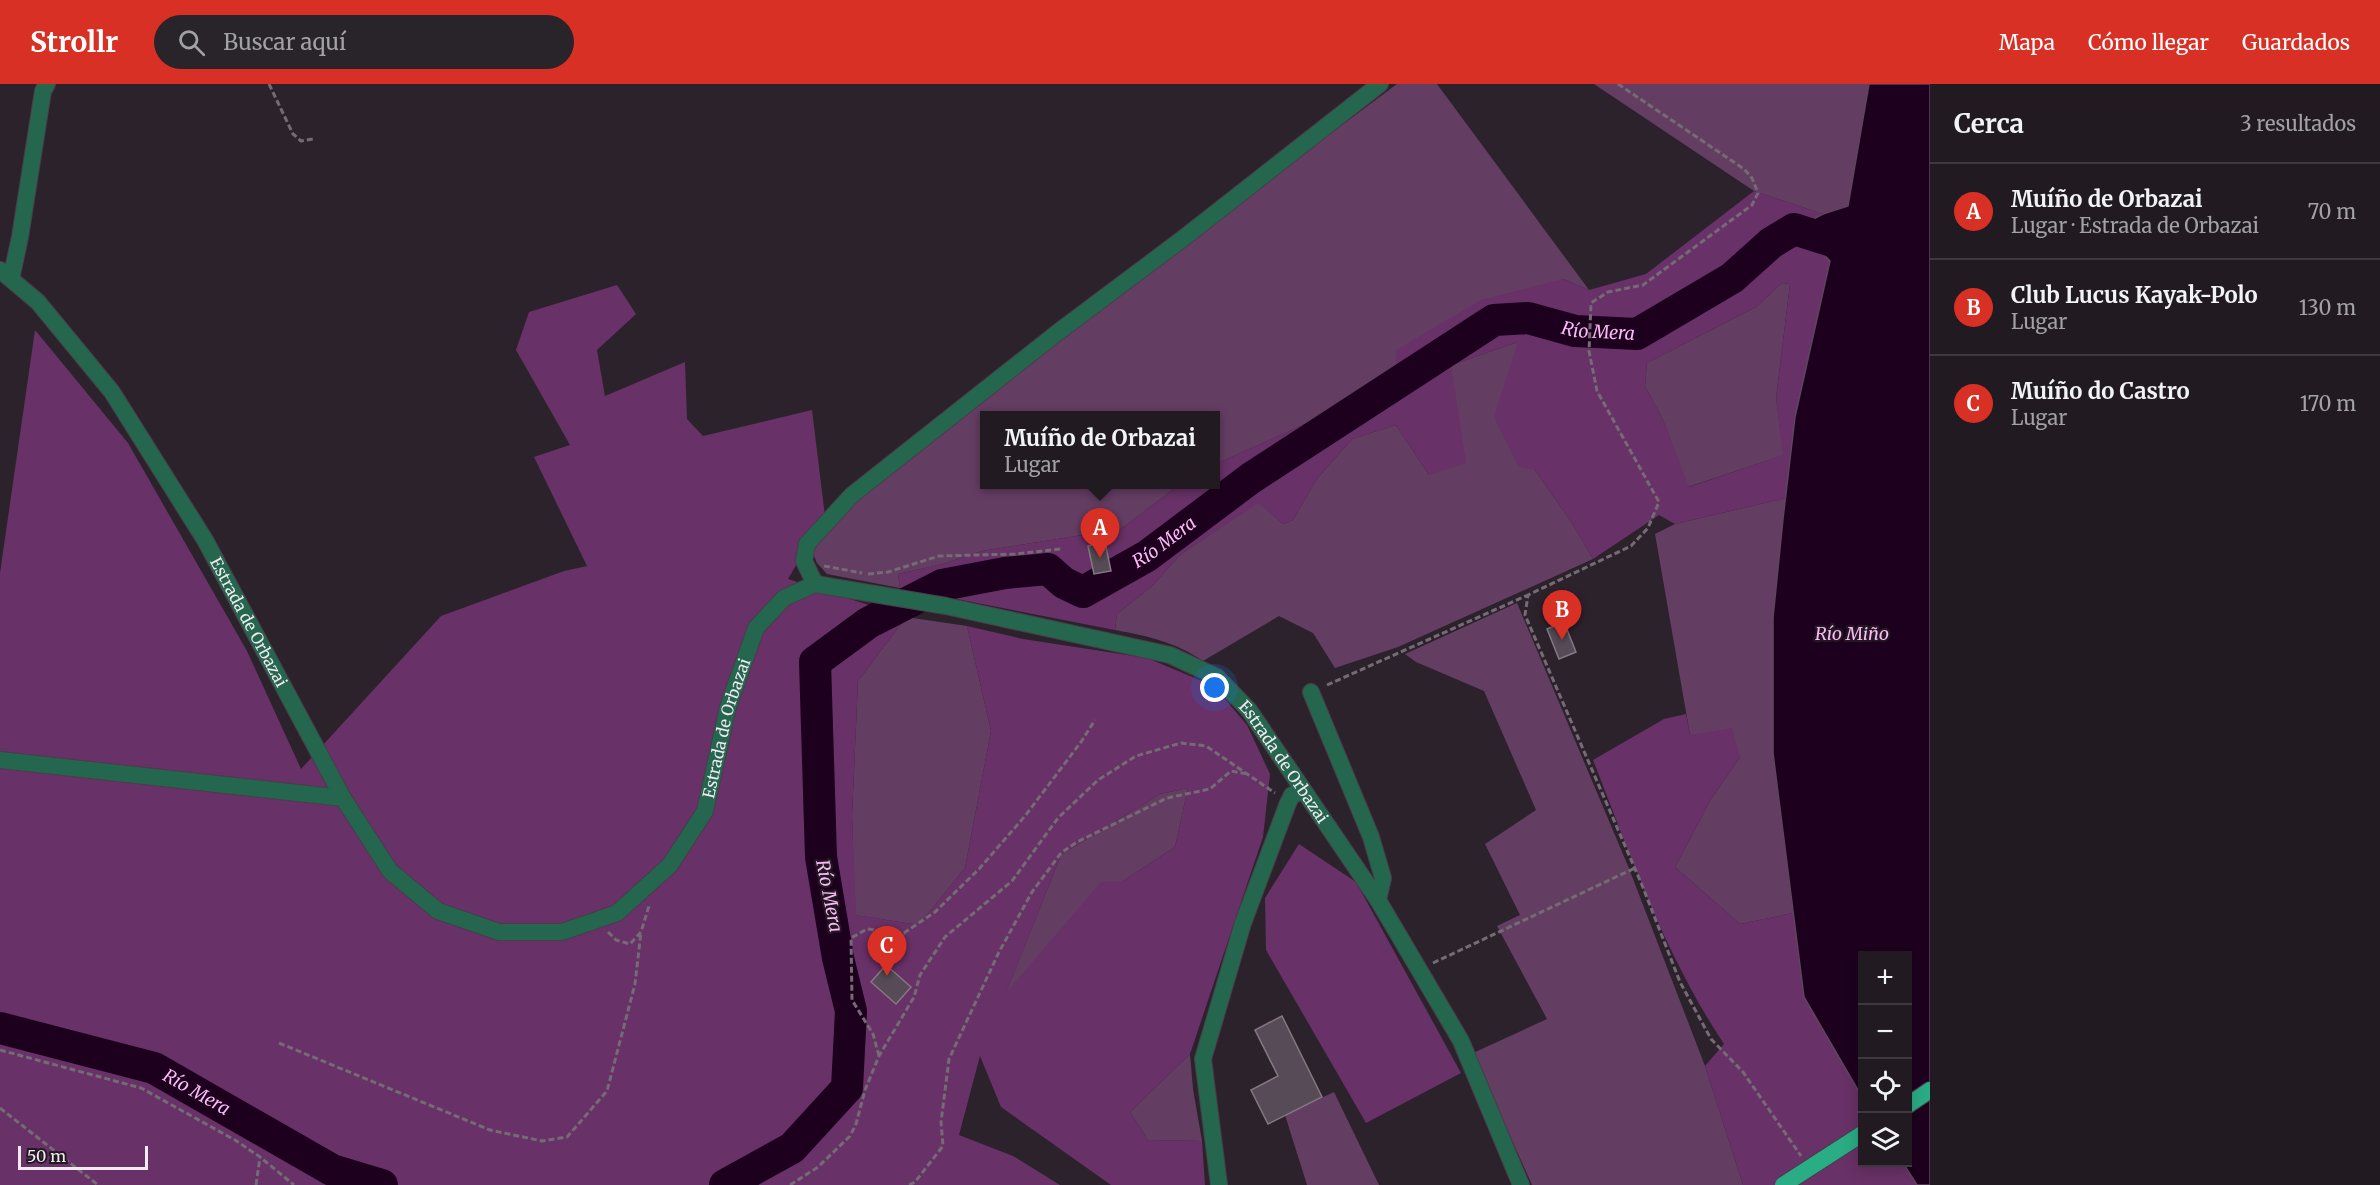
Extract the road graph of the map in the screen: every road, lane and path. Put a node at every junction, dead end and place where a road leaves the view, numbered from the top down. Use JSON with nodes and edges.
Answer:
{"nodes":[{"id":1,"x":47,"y":84,"type":"edge"},
{"id":2,"x":268,"y":84,"type":"edge"},
{"id":3,"x":1380,"y":84,"type":"edge"},
{"id":4,"x":1618,"y":84,"type":"edge"},
{"id":5,"x":313,"y":138,"type":"dead end"},
{"id":6,"x":5,"y":275,"type":"edge"},
{"id":7,"x":1061,"y":549,"type":"dead end"},
{"id":8,"x":807,"y":568,"type":"junction"},
{"id":9,"x":815,"y":584,"type":"junction"},
{"id":10,"x":1528,"y":595,"type":"junction"},
{"id":11,"x":1341,"y":678,"type":"dead end"},
{"id":12,"x":1311,"y":692,"type":"dead end"},
{"id":13,"x":1095,"y":720,"type":"dead end"},
{"id":14,"x":0,"y":760,"type":"edge"},
{"id":15,"x":1249,"y":774,"type":"junction"},
{"id":16,"x":1303,"y":791,"type":"junction"},
{"id":17,"x":344,"y":798,"type":"junction"},
{"id":18,"x":1288,"y":803,"type":"junction"},
{"id":19,"x":1635,"y":868,"type":"junction"},
{"id":20,"x":1378,"y":900,"type":"junction"},
{"id":21,"x":641,"y":932,"type":"dead end"},
{"id":22,"x":1419,"y":969,"type":"junction"},
{"id":23,"x":279,"y":1043,"type":"dead end"},
{"id":24,"x":0,"y":1050,"type":"edge"},
{"id":25,"x":879,"y":1056,"type":"junction"},
{"id":26,"x":1930,"y":1090,"type":"edge"},
{"id":27,"x":1912,"y":1102,"type":"edge"},
{"id":28,"x":0,"y":1108,"type":"edge"},
{"id":29,"x":1858,"y":1137,"type":"edge"},
{"id":30,"x":260,"y":1157,"type":"junction"},
{"id":31,"x":1808,"y":1165,"type":"dead end"},
{"id":32,"x":98,"y":1185,"type":"edge"},
{"id":33,"x":256,"y":1185,"type":"edge"},
{"id":34,"x":294,"y":1185,"type":"edge"},
{"id":35,"x":790,"y":1185,"type":"edge"},
{"id":36,"x":909,"y":1185,"type":"edge"},
{"id":37,"x":1219,"y":1185,"type":"edge"},
{"id":38,"x":1521,"y":1185,"type":"edge"},
{"id":39,"x":1783,"y":1185,"type":"edge"}],
"edges":[{"from":1,"to":6,"type":"street"},
{"from":2,"to":5,"type":"path"},
{"from":3,"to":8,"type":"street"},
{"from":4,"to":10,"type":"path"},
{"from":6,"to":17,"type":"street","name":"Estrada de Orbazai"},
{"from":7,"to":8,"type":"path"},
{"from":8,"to":9,"type":"street"},
{"from":9,"to":16,"type":"street","name":"Estrada de Orbazai"},
{"from":9,"to":17,"type":"street","name":"Estrada de Orbazai"},
{"from":10,"to":11,"type":"path"},
{"from":10,"to":19,"type":"path"},
{"from":12,"to":20,"type":"street"},
{"from":13,"to":25,"type":"path"},
{"from":14,"to":17,"type":"street"},
{"from":15,"to":18,"type":"path"},
{"from":15,"to":25,"type":"path"},
{"from":15,"to":36,"type":"path"},
{"from":16,"to":18,"type":"street"},
{"from":16,"to":20,"type":"street","name":"Estrada de Orbazai"},
{"from":18,"to":37,"type":"street"},
{"from":19,"to":22,"type":"path"},
{"from":19,"to":31,"type":"path"},
{"from":20,"to":22,"type":"street","name":"Estrada de Orbazai"},
{"from":21,"to":23,"type":"path"},
{"from":22,"to":38,"type":"street","name":"Estrada de Orbazai"},
{"from":24,"to":30,"type":"path"},
{"from":25,"to":35,"type":"path"},
{"from":26,"to":27,"type":"highway"},
{"from":28,"to":32,"type":"path"},
{"from":29,"to":39,"type":"highway","bridge":true},
{"from":30,"to":33,"type":"path"},
{"from":30,"to":34,"type":"path"}]}
